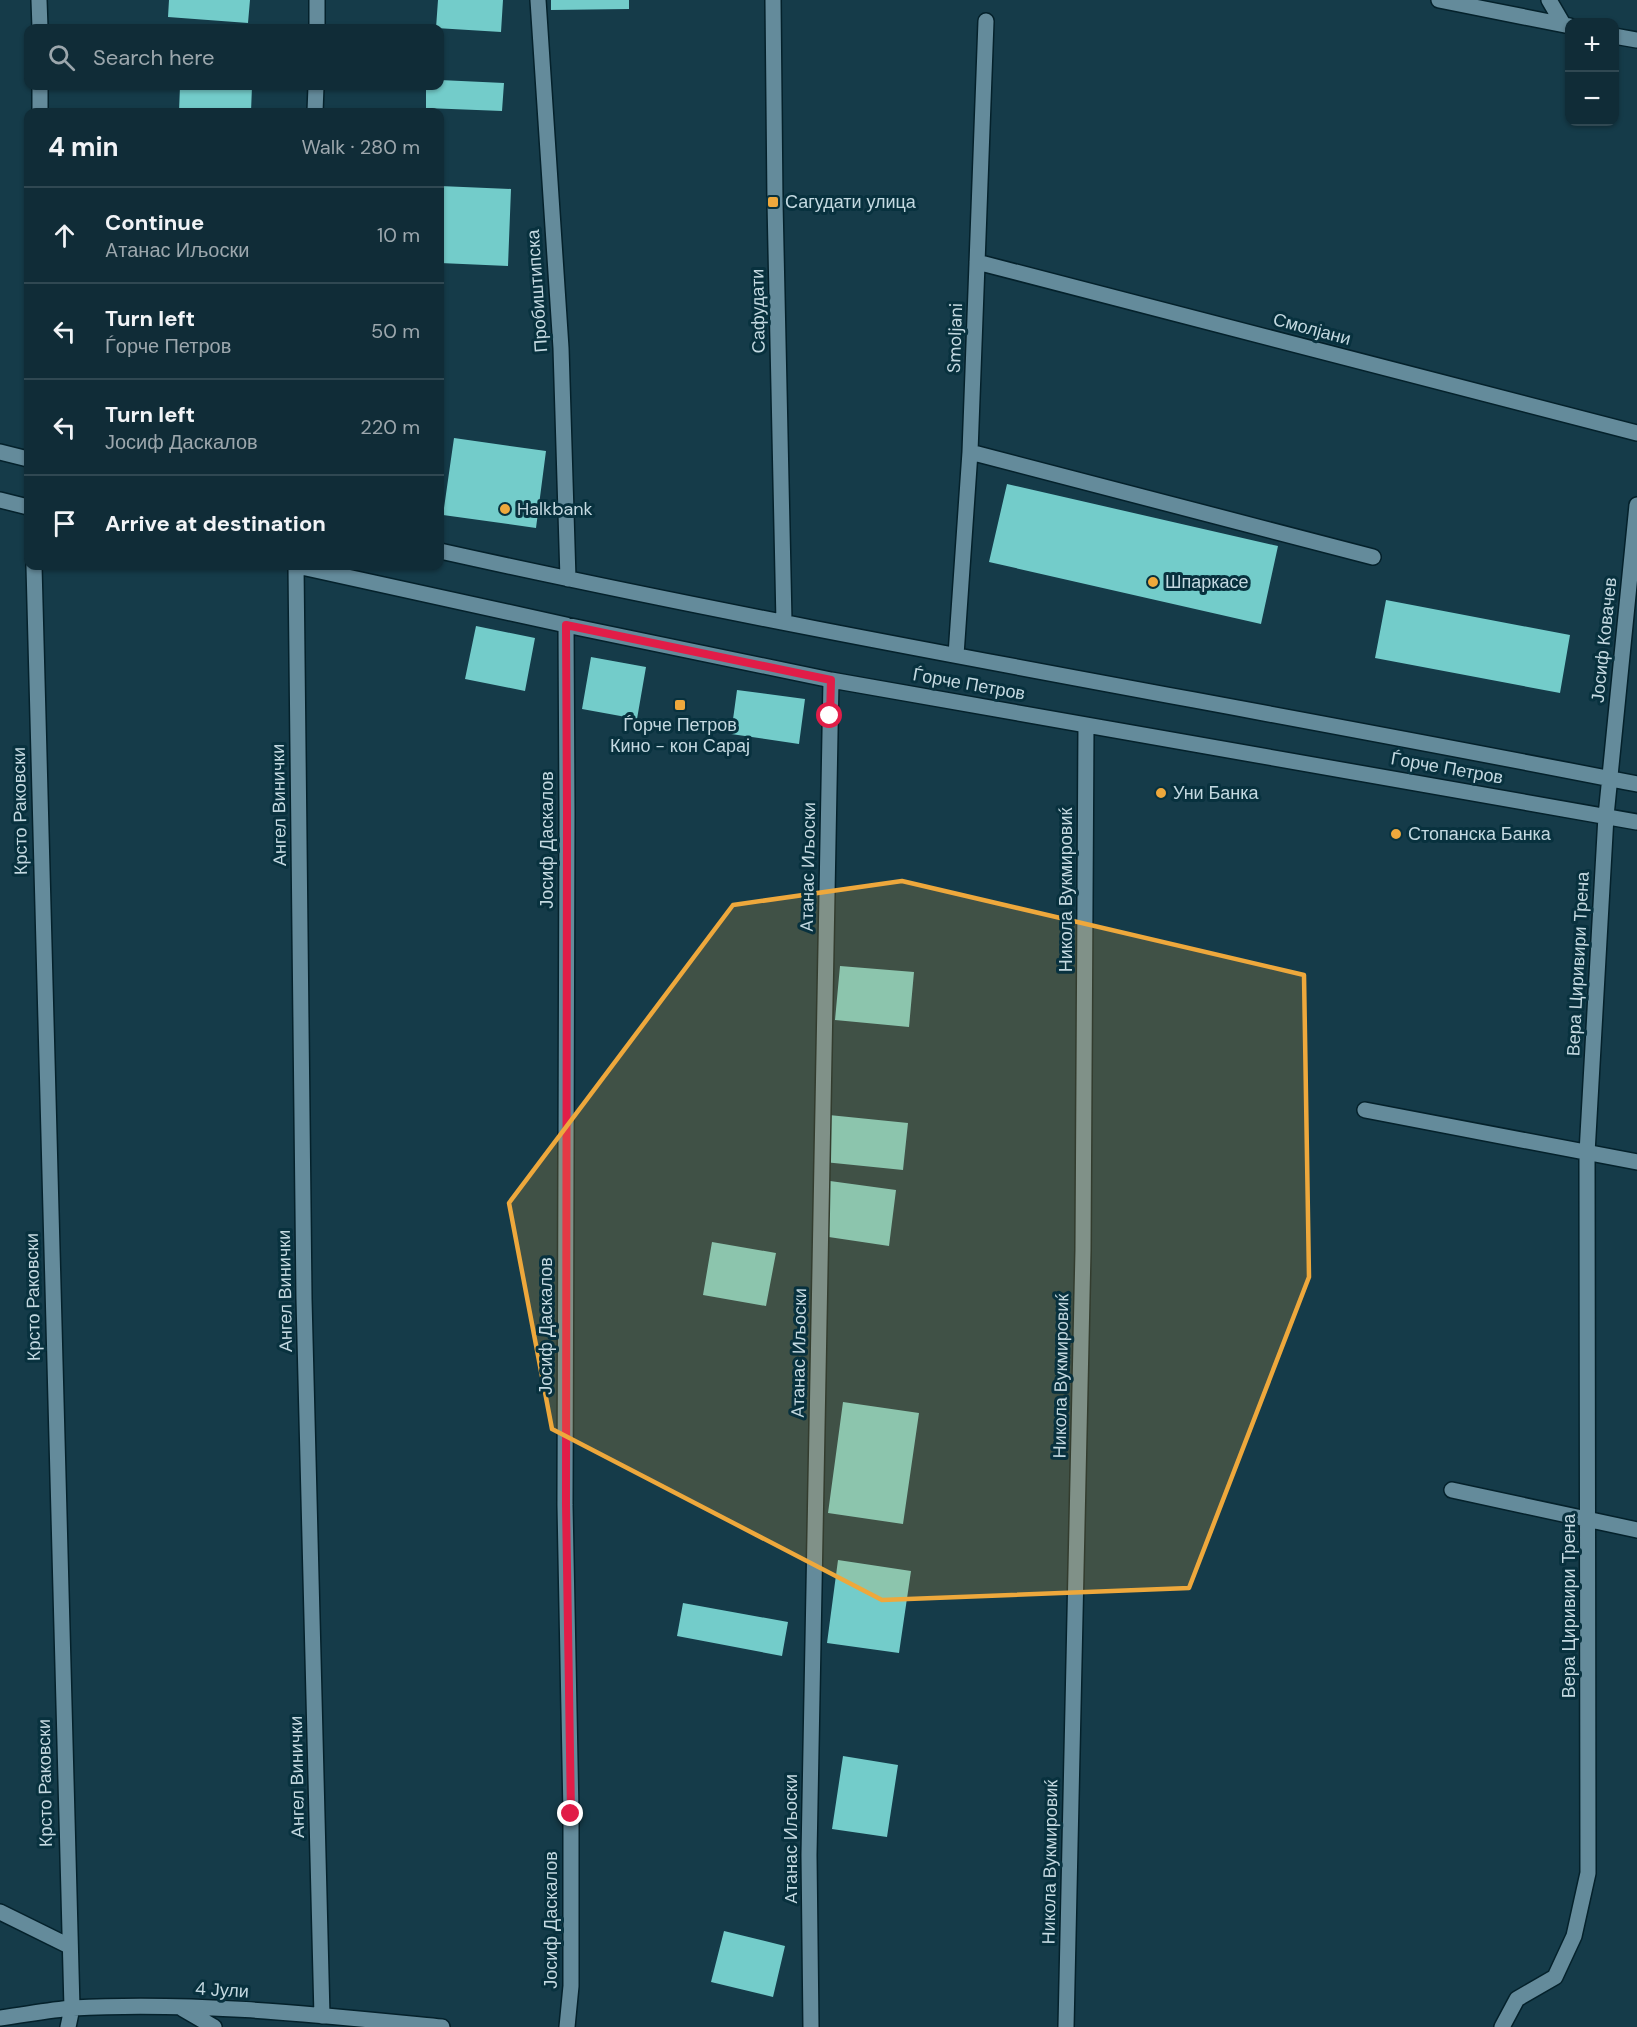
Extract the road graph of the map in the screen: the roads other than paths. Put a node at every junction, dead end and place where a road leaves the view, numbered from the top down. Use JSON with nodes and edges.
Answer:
{"nodes":[{"id":1,"x":39,"y":0,"type":"edge"},
{"id":2,"x":317,"y":0,"type":"edge"},
{"id":3,"x":538,"y":0,"type":"edge"},
{"id":4,"x":773,"y":0,"type":"edge"},
{"id":5,"x":1439,"y":0,"type":"edge"},
{"id":6,"x":1549,"y":0,"type":"edge"},
{"id":7,"x":986,"y":21,"type":"dead end"},
{"id":8,"x":40,"y":24,"type":"edge"},
{"id":9,"x":317,"y":24,"type":"edge"},
{"id":10,"x":1565,"y":24,"type":"edge"},
{"id":11,"x":1565,"y":25,"type":"edge"},
{"id":12,"x":1619,"y":37,"type":"edge"},
{"id":13,"x":1637,"y":40,"type":"edge"},
{"id":14,"x":40,"y":90,"type":"edge"},
{"id":15,"x":316,"y":90,"type":"edge"},
{"id":16,"x":40,"y":108,"type":"edge"},
{"id":17,"x":315,"y":108,"type":"edge"},
{"id":18,"x":977,"y":262,"type":"junction"},
{"id":19,"x":1637,"y":434,"type":"edge"},
{"id":20,"x":0,"y":452,"type":"edge"},
{"id":21,"x":970,"y":452,"type":"junction"},
{"id":22,"x":24,"y":458,"type":"edge"},
{"id":23,"x":0,"y":500,"type":"edge"},
{"id":24,"x":24,"y":506,"type":"edge"},
{"id":25,"x":1637,"y":506,"type":"edge"},
{"id":26,"x":444,"y":552,"type":"edge"},
{"id":27,"x":1373,"y":556,"type":"dead end"},
{"id":28,"x":34,"y":570,"type":"edge"},
{"id":29,"x":296,"y":570,"type":"edge"},
{"id":30,"x":314,"y":570,"type":"edge"},
{"id":31,"x":568,"y":579,"type":"junction"},
{"id":32,"x":784,"y":622,"type":"junction"},
{"id":33,"x":566,"y":625,"type":"junction"},
{"id":34,"x":956,"y":655,"type":"junction"},
{"id":35,"x":831,"y":680,"type":"junction"},
{"id":36,"x":1086,"y":725,"type":"junction"},
{"id":37,"x":1611,"y":778,"type":"junction"},
{"id":38,"x":1637,"y":784,"type":"edge"},
{"id":39,"x":1606,"y":816,"type":"junction"},
{"id":40,"x":1637,"y":822,"type":"edge"},
{"id":41,"x":1365,"y":1110,"type":"dead end"},
{"id":42,"x":1587,"y":1153,"type":"junction"},
{"id":43,"x":1637,"y":1162,"type":"edge"},
{"id":44,"x":1452,"y":1490,"type":"dead end"},
{"id":45,"x":1588,"y":1520,"type":"junction"},
{"id":46,"x":1637,"y":1530,"type":"edge"},
{"id":47,"x":0,"y":1912,"type":"edge"},
{"id":48,"x":69,"y":1946,"type":"junction"},
{"id":49,"x":179,"y":2007,"type":"junction"},
{"id":50,"x":72,"y":2008,"type":"junction"},
{"id":51,"x":322,"y":2016,"type":"junction"},
{"id":52,"x":0,"y":2018,"type":"edge"},
{"id":53,"x":68,"y":2027,"type":"edge"},
{"id":54,"x":214,"y":2027,"type":"edge"},
{"id":55,"x":442,"y":2027,"type":"edge"},
{"id":56,"x":567,"y":2027,"type":"edge"},
{"id":57,"x":812,"y":2027,"type":"edge"},
{"id":58,"x":1066,"y":2027,"type":"edge"},
{"id":59,"x":1502,"y":2027,"type":"edge"}],
"edges":[{"from":1,"to":8,"type":"street"},
{"from":2,"to":9,"type":"street"},
{"from":3,"to":31,"type":"street","name":"Пробиштипска"},
{"from":4,"to":32,"type":"street","name":"Сафудати"},
{"from":5,"to":11,"type":"street"},
{"from":6,"to":10,"type":"street"},
{"from":7,"to":18,"type":"street","name":"Smoljani"},
{"from":12,"to":13,"type":"street"},
{"from":14,"to":16,"type":"street"},
{"from":15,"to":17,"type":"street"},
{"from":18,"to":19,"type":"street","name":"Смолјани"},
{"from":18,"to":21,"type":"street","name":"Smoljani"},
{"from":20,"to":22,"type":"street"},
{"from":21,"to":27,"type":"street"},
{"from":21,"to":34,"type":"street","name":"Smoljani"},
{"from":23,"to":24,"type":"street"},
{"from":25,"to":37,"type":"street","name":"Јосиф Ковачев"},
{"from":26,"to":31,"type":"street","name":"Ѓорче Петров"},
{"from":28,"to":48,"type":"street","name":"Крсто Раковски"},
{"from":29,"to":51,"type":"street","name":"Ангел Винички"},
{"from":30,"to":33,"type":"street","name":"Ѓорче Петров"},
{"from":31,"to":32,"type":"street","name":"Ѓорче Петров"},
{"from":32,"to":34,"type":"street","name":"Ѓорче Петров"},
{"from":33,"to":35,"type":"street","name":"Ѓорче Петров"},
{"from":33,"to":56,"type":"street","name":"Јосиф Даскалов"},
{"from":34,"to":37,"type":"street","name":"Ѓорче Петров"},
{"from":35,"to":36,"type":"street","name":"Ѓорче Петров"},
{"from":35,"to":57,"type":"street","name":"Aтанас Иљоски"},
{"from":36,"to":39,"type":"street","name":"Ѓорче Петров"},
{"from":36,"to":58,"type":"street","name":"Никола Вукмировиќ"},
{"from":37,"to":38,"type":"street","name":"Ѓорче Петров"},
{"from":37,"to":39,"type":"street","name":"Вера Циривири Трена"},
{"from":39,"to":40,"type":"street","name":"Ѓорче Петров"},
{"from":39,"to":42,"type":"street","name":"Вера Циривири Трена"},
{"from":41,"to":42,"type":"street"},
{"from":42,"to":43,"type":"street"},
{"from":42,"to":45,"type":"street","name":"Вера Циривири Трена"},
{"from":44,"to":45,"type":"street"},
{"from":45,"to":46,"type":"street"},
{"from":45,"to":59,"type":"street","name":"Вера Циривири Трена"},
{"from":47,"to":48,"type":"street"},
{"from":48,"to":50,"type":"street","name":"Крсто Раковски"},
{"from":49,"to":50,"type":"street","name":"4 Јули"},
{"from":49,"to":51,"type":"street","name":"4 Јули"},
{"from":49,"to":54,"type":"street"},
{"from":50,"to":52,"type":"street","name":"4 Јули"},
{"from":50,"to":53,"type":"street","name":"Крсто Раковски"},
{"from":51,"to":55,"type":"street","name":"4 Јули"}]}
